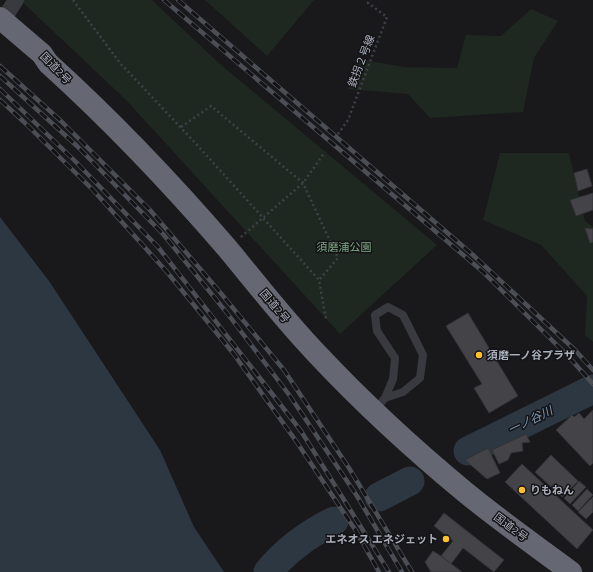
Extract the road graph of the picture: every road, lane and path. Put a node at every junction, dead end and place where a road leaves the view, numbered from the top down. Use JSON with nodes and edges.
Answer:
{"nodes":[{"id":1,"x":16,"y":0,"type":"edge"},
{"id":2,"x":73,"y":0,"type":"edge"},
{"id":3,"x":371,"y":0,"type":"edge"},
{"id":4,"x":1,"y":19,"type":"edge"},
{"id":5,"x":181,"y":127,"type":"junction"},
{"id":6,"x":338,"y":134,"type":"dead end"},
{"id":7,"x":325,"y":152,"type":"dead end"},
{"id":8,"x":303,"y":183,"type":"junction"},
{"id":9,"x":263,"y":218,"type":"junction"},
{"id":10,"x":227,"y":249,"type":"junction"},
{"id":11,"x":319,"y":280,"type":"junction"},
{"id":12,"x":326,"y":319,"type":"dead end"},
{"id":13,"x":379,"y":405,"type":"junction"},
{"id":14,"x":571,"y":572,"type":"edge"}],
"edges":[{"from":1,"to":4,"type":"street"},
{"from":2,"to":5,"type":"path"},
{"from":3,"to":6,"type":"path","name":"鉄拐２号線"},
{"from":4,"to":10,"type":"highway","name":"国道2号"},
{"from":5,"to":8,"type":"path"},
{"from":5,"to":9,"type":"path"},
{"from":7,"to":8,"type":"path"},
{"from":8,"to":9,"type":"path"},
{"from":8,"to":11,"type":"path"},
{"from":9,"to":10,"type":"path"},
{"from":9,"to":11,"type":"path"},
{"from":10,"to":13,"type":"highway","name":"国道2号"},
{"from":11,"to":12,"type":"path"},
{"from":13,"to":13,"type":"lane"},
{"from":13,"to":14,"type":"highway","name":"国道2号"}]}
